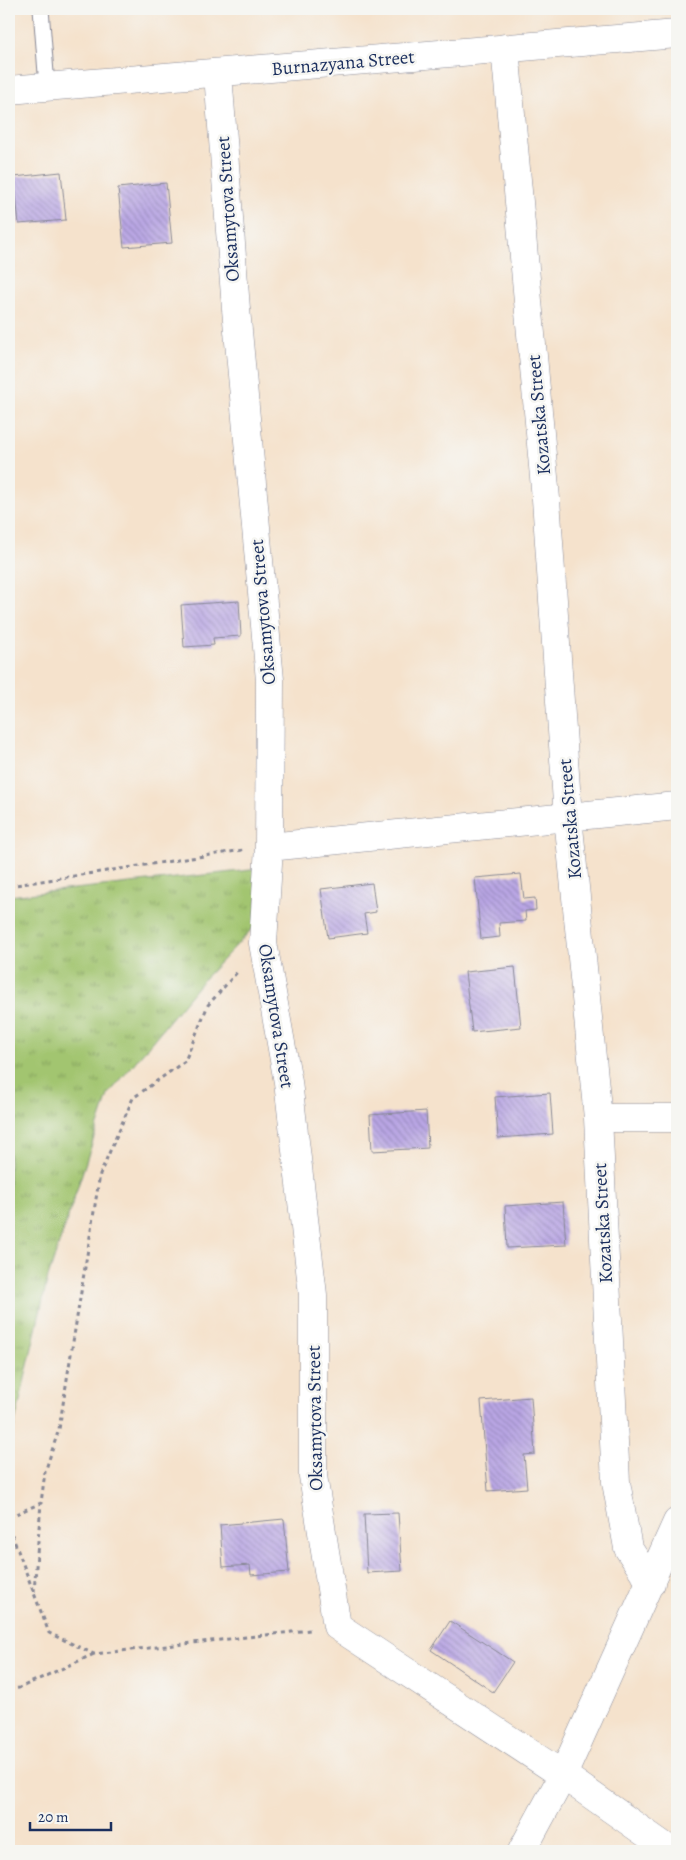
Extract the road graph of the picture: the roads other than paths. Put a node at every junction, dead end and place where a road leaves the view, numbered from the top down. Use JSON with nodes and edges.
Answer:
{"nodes":[{"id":1,"x":41,"y":9,"type":"edge"},
{"id":2,"x":677,"y":34,"type":"edge"},
{"id":3,"x":505,"y":48,"type":"junction"},
{"id":4,"x":218,"y":74,"type":"junction"},
{"id":5,"x":47,"y":86,"type":"junction"},
{"id":6,"x":9,"y":90,"type":"edge"},
{"id":7,"x":677,"y":806,"type":"edge"},
{"id":8,"x":568,"y":817,"type":"junction"},
{"id":9,"x":269,"y":846,"type":"junction"},
{"id":10,"x":598,"y":1118,"type":"junction"},
{"id":11,"x":677,"y":1118,"type":"edge"},
{"id":12,"x":677,"y":1522,"type":"edge"},
{"id":13,"x":651,"y":1583,"type":"junction"},
{"id":14,"x":563,"y":1775,"type":"junction"},
{"id":15,"x":522,"y":1851,"type":"edge"},
{"id":16,"x":670,"y":1851,"type":"edge"}],
"edges":[{"from":1,"to":5,"type":"lane"},
{"from":2,"to":3,"type":"street","name":"Burnazyana Street"},
{"from":3,"to":4,"type":"street","name":"Burnazyana Street"},
{"from":3,"to":8,"type":"street","name":"Kozatska Street"},
{"from":4,"to":5,"type":"street","name":"Burnazyana Street"},
{"from":4,"to":9,"type":"street","name":"Oksamytova Street"},
{"from":5,"to":6,"type":"street","name":"Burnazyana Street"},
{"from":7,"to":8,"type":"street"},
{"from":8,"to":9,"type":"street"},
{"from":8,"to":10,"type":"street","name":"Kozatska Street"},
{"from":9,"to":14,"type":"street","name":"Oksamytova Street"},
{"from":10,"to":11,"type":"street"},
{"from":10,"to":13,"type":"street","name":"Kozatska Street"},
{"from":12,"to":13,"type":"street"},
{"from":13,"to":14,"type":"street"},
{"from":14,"to":15,"type":"street"},
{"from":14,"to":16,"type":"street"}]}
